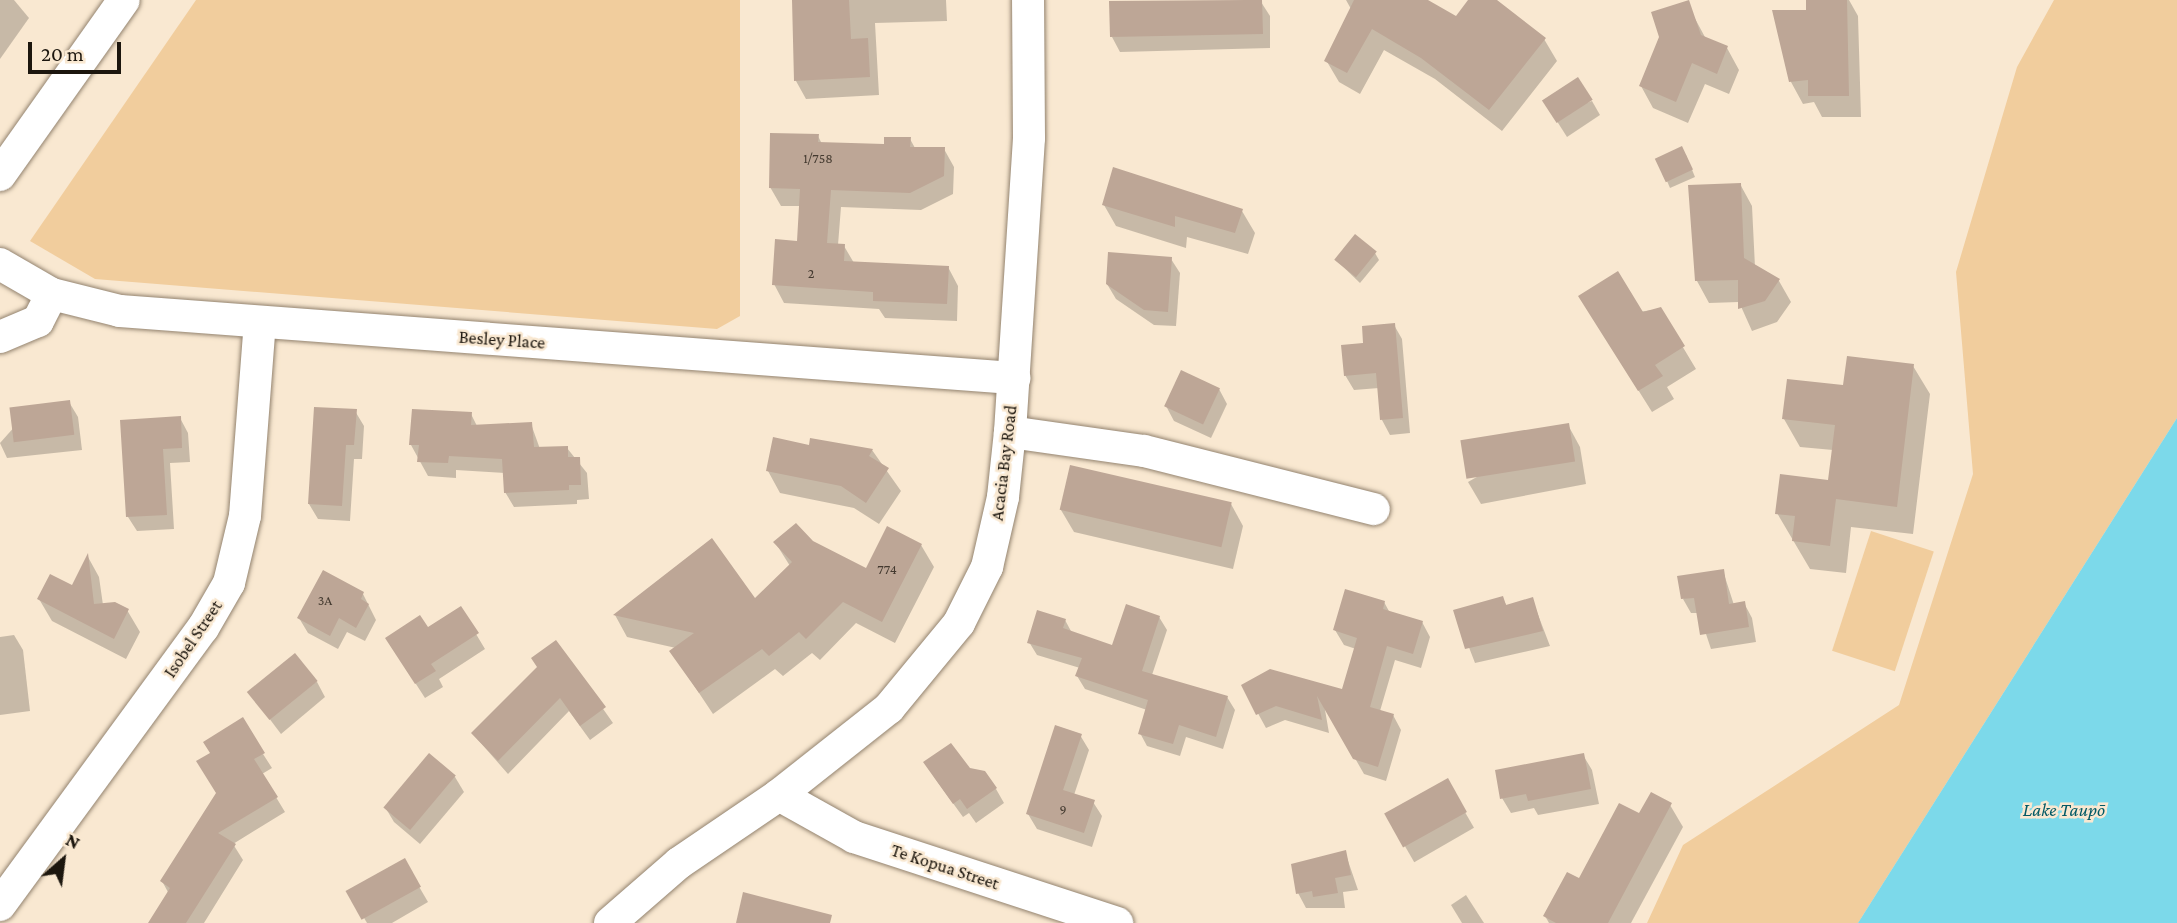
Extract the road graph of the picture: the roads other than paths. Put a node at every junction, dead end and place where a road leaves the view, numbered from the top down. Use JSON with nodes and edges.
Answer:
{"nodes":[{"id":1,"x":124,"y":0,"type":"edge"},
{"id":2,"x":1028,"y":0,"type":"edge"},
{"id":3,"x":0,"y":175,"type":"edge"},
{"id":4,"x":0,"y":264,"type":"edge"},
{"id":5,"x":52,"y":294,"type":"junction"},
{"id":6,"x":260,"y":323,"type":"junction"},
{"id":7,"x":0,"y":337,"type":"edge"},
{"id":8,"x":1014,"y":378,"type":"junction"},
{"id":9,"x":1010,"y":432,"type":"junction"},
{"id":10,"x":1374,"y":509,"type":"dead end"},
{"id":11,"x":779,"y":795,"type":"junction"},
{"id":12,"x":0,"y":905,"type":"edge"},
{"id":13,"x":610,"y":923,"type":"edge"},
{"id":14,"x":1117,"y":923,"type":"edge"}],
"edges":[{"from":1,"to":3,"type":"street"},
{"from":2,"to":8,"type":"street","name":"Acacia Bay Road"},
{"from":4,"to":5,"type":"street","name":"Besley Place"},
{"from":5,"to":6,"type":"street","name":"Besley Place"},
{"from":5,"to":7,"type":"street"},
{"from":6,"to":8,"type":"street","name":"Besley Place"},
{"from":6,"to":12,"type":"street","name":"Isobel Street"},
{"from":8,"to":9,"type":"street","name":"Acacia Bay Road"},
{"from":9,"to":10,"type":"street"},
{"from":9,"to":11,"type":"street","name":"Acacia Bay Road"},
{"from":11,"to":13,"type":"street","name":"Acacia Bay Road"},
{"from":11,"to":14,"type":"street","name":"Te Kopua Street"}]}
